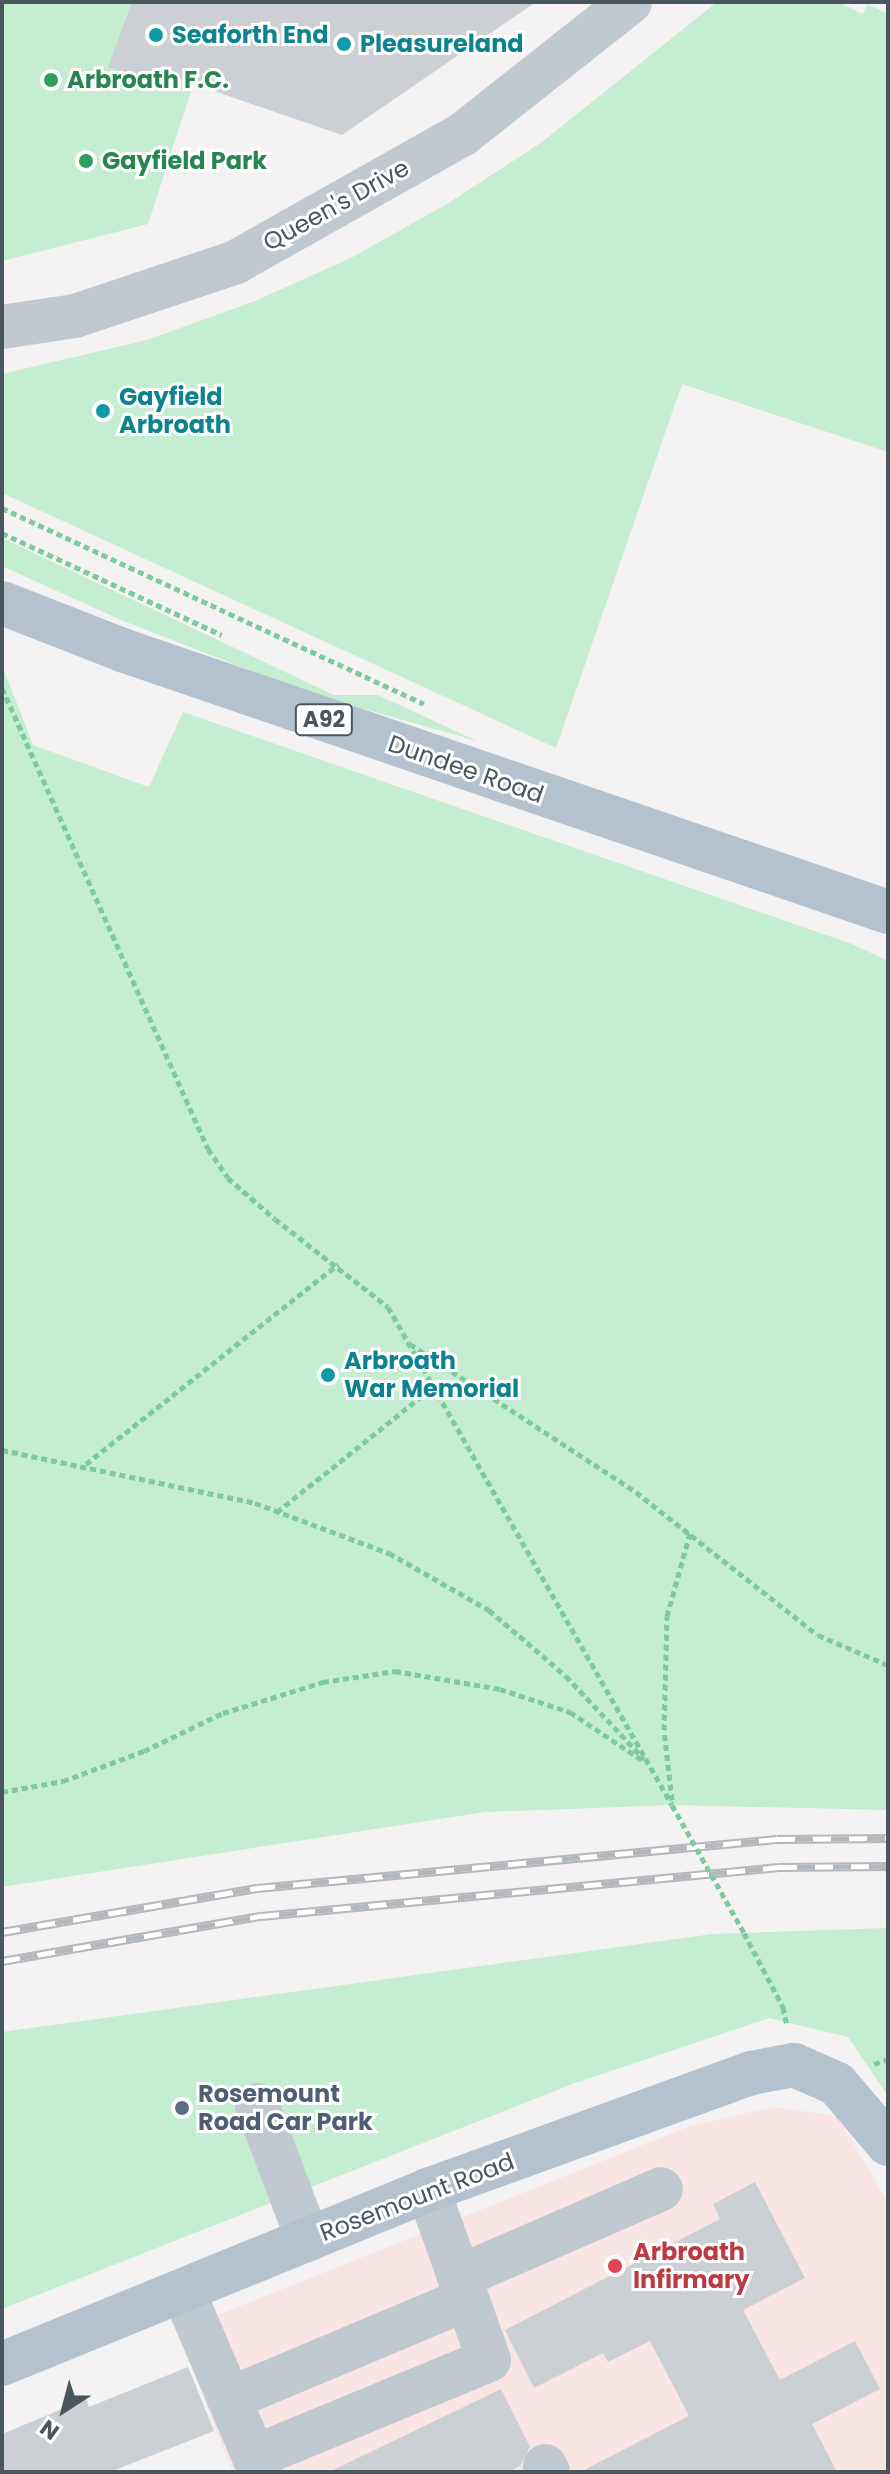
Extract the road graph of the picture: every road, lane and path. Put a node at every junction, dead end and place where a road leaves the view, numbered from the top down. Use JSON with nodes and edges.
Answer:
{"nodes":[{"id":1,"x":630,"y":2,"type":"edge"},
{"id":2,"x":2,"y":327,"type":"edge"},
{"id":3,"x":2,"y":508,"type":"edge"},
{"id":4,"x":2,"y":533,"type":"edge"},
{"id":5,"x":2,"y":603,"type":"edge"},
{"id":6,"x":227,"y":637,"type":"dead end"},
{"id":7,"x":353,"y":684,"type":"dead end"},
{"id":8,"x":2,"y":688,"type":"edge"},
{"id":9,"x":888,"y":912,"type":"edge"},
{"id":10,"x":338,"y":1264,"type":"junction"},
{"id":11,"x":410,"y":1344,"type":"junction"},
{"id":12,"x":434,"y":1386,"type":"junction"},
{"id":13,"x":2,"y":1450,"type":"edge"},
{"id":14,"x":86,"y":1464,"type":"junction"},
{"id":15,"x":277,"y":1512,"type":"junction"},
{"id":16,"x":690,"y":1533,"type":"junction"},
{"id":17,"x":888,"y":1665,"type":"edge"},
{"id":18,"x":650,"y":1765,"type":"junction"},
{"id":19,"x":2,"y":1792,"type":"edge"},
{"id":20,"x":672,"y":1805,"type":"junction"},
{"id":21,"x":794,"y":2065,"type":"junction"},
{"id":22,"x":257,"y":2105,"type":"dead end"},
{"id":23,"x":888,"y":2144,"type":"edge"},
{"id":24,"x":661,"y":2189,"type":"dead end"},
{"id":25,"x":428,"y":2190,"type":"junction"},
{"id":26,"x":308,"y":2240,"type":"junction"},
{"id":27,"x":463,"y":2288,"type":"junction"},
{"id":28,"x":184,"y":2293,"type":"junction"},
{"id":29,"x":2,"y":2364,"type":"edge"},
{"id":30,"x":229,"y":2399,"type":"junction"}],
"edges":[{"from":1,"to":2,"type":"street","name":"Queen's Drive"},
{"from":3,"to":7,"type":"path"},
{"from":4,"to":6,"type":"path"},
{"from":5,"to":9,"type":"main road","name":"Dundee Road","number":"A92"},
{"from":8,"to":10,"type":"path"},
{"from":10,"to":11,"type":"path"},
{"from":10,"to":14,"type":"path"},
{"from":11,"to":12,"type":"path"},
{"from":11,"to":16,"type":"path"},
{"from":12,"to":15,"type":"path"},
{"from":12,"to":18,"type":"path"},
{"from":13,"to":14,"type":"path"},
{"from":14,"to":15,"type":"path"},
{"from":15,"to":18,"type":"path"},
{"from":16,"to":17,"type":"path"},
{"from":16,"to":20,"type":"path"},
{"from":18,"to":19,"type":"path"},
{"from":18,"to":20,"type":"path"},
{"from":20,"to":21,"type":"path","bridge":true},
{"from":21,"to":23,"type":"main road"},
{"from":21,"to":25,"type":"main road","name":"Rosemount Road"},
{"from":22,"to":26,"type":"street"},
{"from":24,"to":27,"type":"street"},
{"from":25,"to":26,"type":"main road","name":"Rosemount Road"},
{"from":25,"to":27,"type":"street"},
{"from":26,"to":28,"type":"main road","name":"Rosemount Road"},
{"from":27,"to":30,"type":"street"},
{"from":27,"to":30,"type":"street"},
{"from":28,"to":29,"type":"main road","name":"Rosemount Road"},
{"from":28,"to":30,"type":"street"}]}
